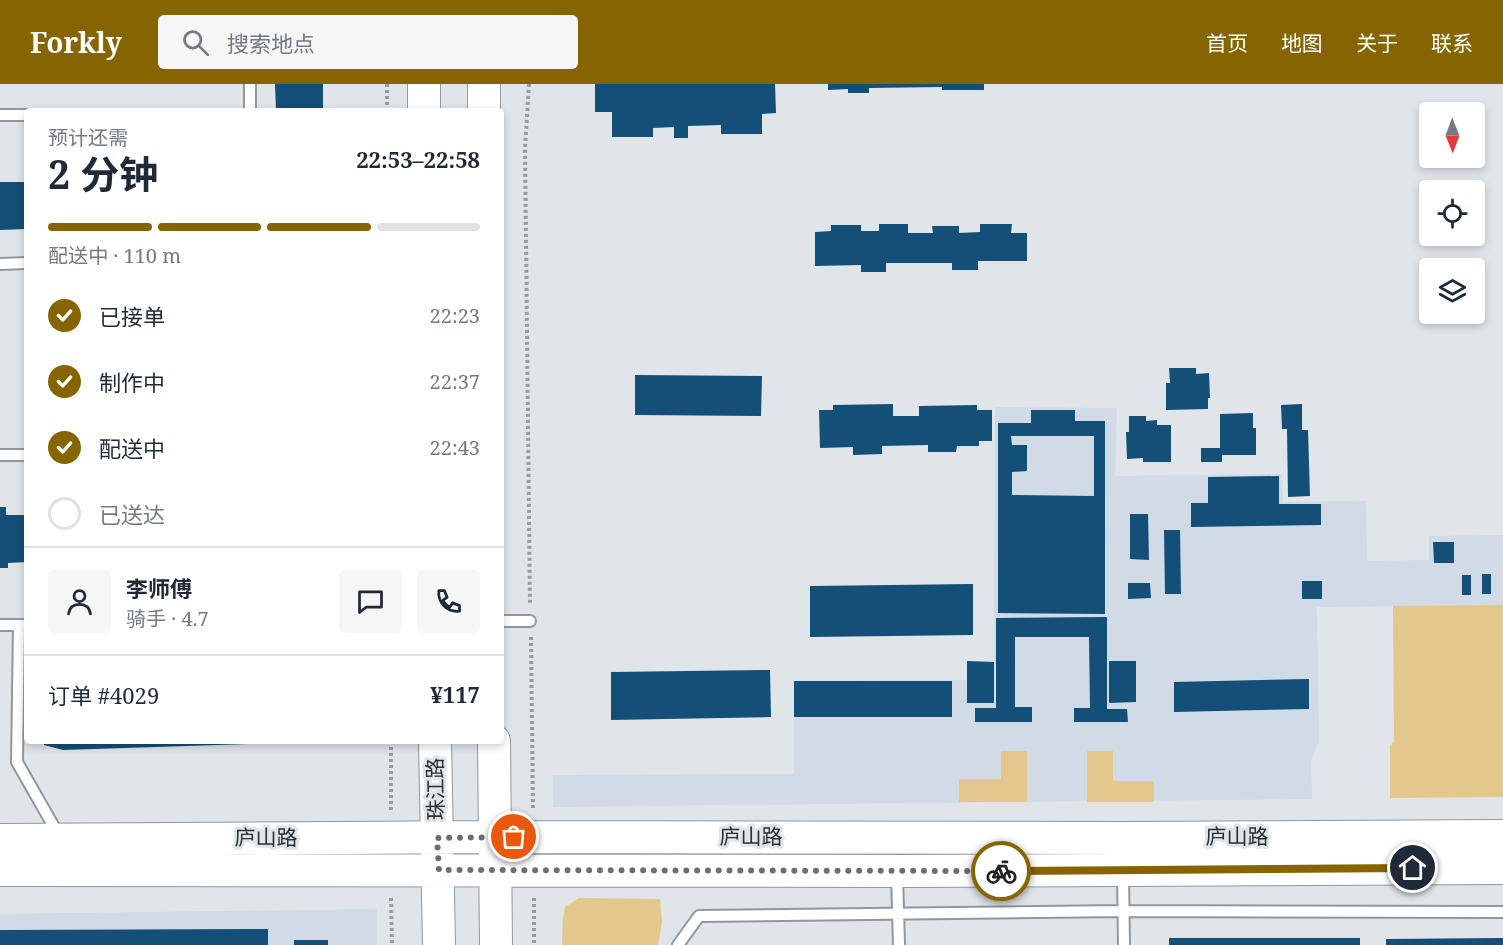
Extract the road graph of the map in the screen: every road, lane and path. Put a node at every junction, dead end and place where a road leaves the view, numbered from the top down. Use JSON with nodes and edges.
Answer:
{"nodes":[{"id":1,"x":250,"y":84,"type":"edge"},
{"id":2,"x":387,"y":84,"type":"edge"},
{"id":3,"x":424,"y":84,"type":"edge"},
{"id":4,"x":484,"y":84,"type":"edge"},
{"id":5,"x":529,"y":84,"type":"edge"},
{"id":6,"x":250,"y":108,"type":"edge"},
{"id":7,"x":387,"y":108,"type":"edge"},
{"id":8,"x":424,"y":108,"type":"edge"},
{"id":9,"x":484,"y":108,"type":"edge"},
{"id":10,"x":0,"y":115,"type":"edge"},
{"id":11,"x":24,"y":115,"type":"edge"},
{"id":12,"x":0,"y":264,"type":"edge"},
{"id":13,"x":24,"y":264,"type":"edge"},
{"id":14,"x":0,"y":455,"type":"edge"},
{"id":15,"x":24,"y":455,"type":"edge"},
{"id":16,"x":504,"y":621,"type":"edge"},
{"id":17,"x":530,"y":621,"type":"junction"},
{"id":18,"x":0,"y":625,"type":"edge"},
{"id":19,"x":23,"y":625,"type":"edge"},
{"id":20,"x":435,"y":744,"type":"edge"},
{"id":21,"x":494,"y":744,"type":"edge"},
{"id":22,"x":1503,"y":836,"type":"edge"},
{"id":23,"x":495,"y":837,"type":"junction"},
{"id":24,"x":533,"y":837,"type":"junction"},
{"id":25,"x":437,"y":838,"type":"junction"},
{"id":26,"x":0,"y":840,"type":"edge"},
{"id":27,"x":61,"y":840,"type":"junction"},
{"id":28,"x":897,"y":854,"type":"junction"},
{"id":29,"x":1122,"y":854,"type":"junction"},
{"id":30,"x":1503,"y":868,"type":"edge"},
{"id":31,"x":0,"y":870,"type":"edge"},
{"id":32,"x":439,"y":870,"type":"junction"},
{"id":33,"x":495,"y":870,"type":"junction"},
{"id":34,"x":533,"y":870,"type":"junction"},
{"id":35,"x":1124,"y":911,"type":"junction"},
{"id":36,"x":1503,"y":912,"type":"edge"},
{"id":37,"x":898,"y":915,"type":"junction"},
{"id":38,"x":439,"y":945,"type":"edge"},
{"id":39,"x":496,"y":945,"type":"edge"},
{"id":40,"x":534,"y":945,"type":"edge"},
{"id":41,"x":678,"y":945,"type":"edge"},
{"id":42,"x":899,"y":945,"type":"edge"},
{"id":43,"x":1124,"y":945,"type":"edge"}],
"edges":[{"from":1,"to":6,"type":"lane"},
{"from":2,"to":7,"type":"path"},
{"from":3,"to":8,"type":"street"},
{"from":4,"to":9,"type":"street"},
{"from":5,"to":17,"type":"path"},
{"from":10,"to":11,"type":"lane"},
{"from":12,"to":13,"type":"lane"},
{"from":14,"to":15,"type":"lane"},
{"from":16,"to":17,"type":"lane"},
{"from":17,"to":24,"type":"path"},
{"from":18,"to":19,"type":"lane"},
{"from":19,"to":27,"type":"lane"},
{"from":20,"to":25,"type":"street","name":"珠江路"},
{"from":21,"to":23,"type":"street"},
{"from":22,"to":29,"type":"street","name":"庐山路"},
{"from":23,"to":24,"type":"street","name":"庐山路"},
{"from":23,"to":25,"type":"street","name":"庐山路"},
{"from":23,"to":33,"type":"street"},
{"from":24,"to":28,"type":"street","name":"庐山路"},
{"from":25,"to":27,"type":"street","name":"庐山路"},
{"from":25,"to":32,"type":"street","name":"珠江路"},
{"from":26,"to":27,"type":"street","name":"庐山路"},
{"from":28,"to":29,"type":"street","name":"庐山路"},
{"from":28,"to":34,"type":"street","name":"庐山路"},
{"from":28,"to":37,"type":"lane"},
{"from":29,"to":30,"type":"street","name":"庐山路"},
{"from":29,"to":35,"type":"lane"},
{"from":31,"to":32,"type":"street","name":"庐山路"},
{"from":32,"to":33,"type":"street","name":"庐山路"},
{"from":32,"to":38,"type":"street","name":"珠江路"},
{"from":33,"to":34,"type":"street","name":"庐山路"},
{"from":33,"to":39,"type":"street"},
{"from":34,"to":40,"type":"path"},
{"from":35,"to":36,"type":"lane"},
{"from":35,"to":37,"type":"lane"},
{"from":35,"to":43,"type":"lane"},
{"from":37,"to":41,"type":"lane"},
{"from":37,"to":42,"type":"lane"}]}
